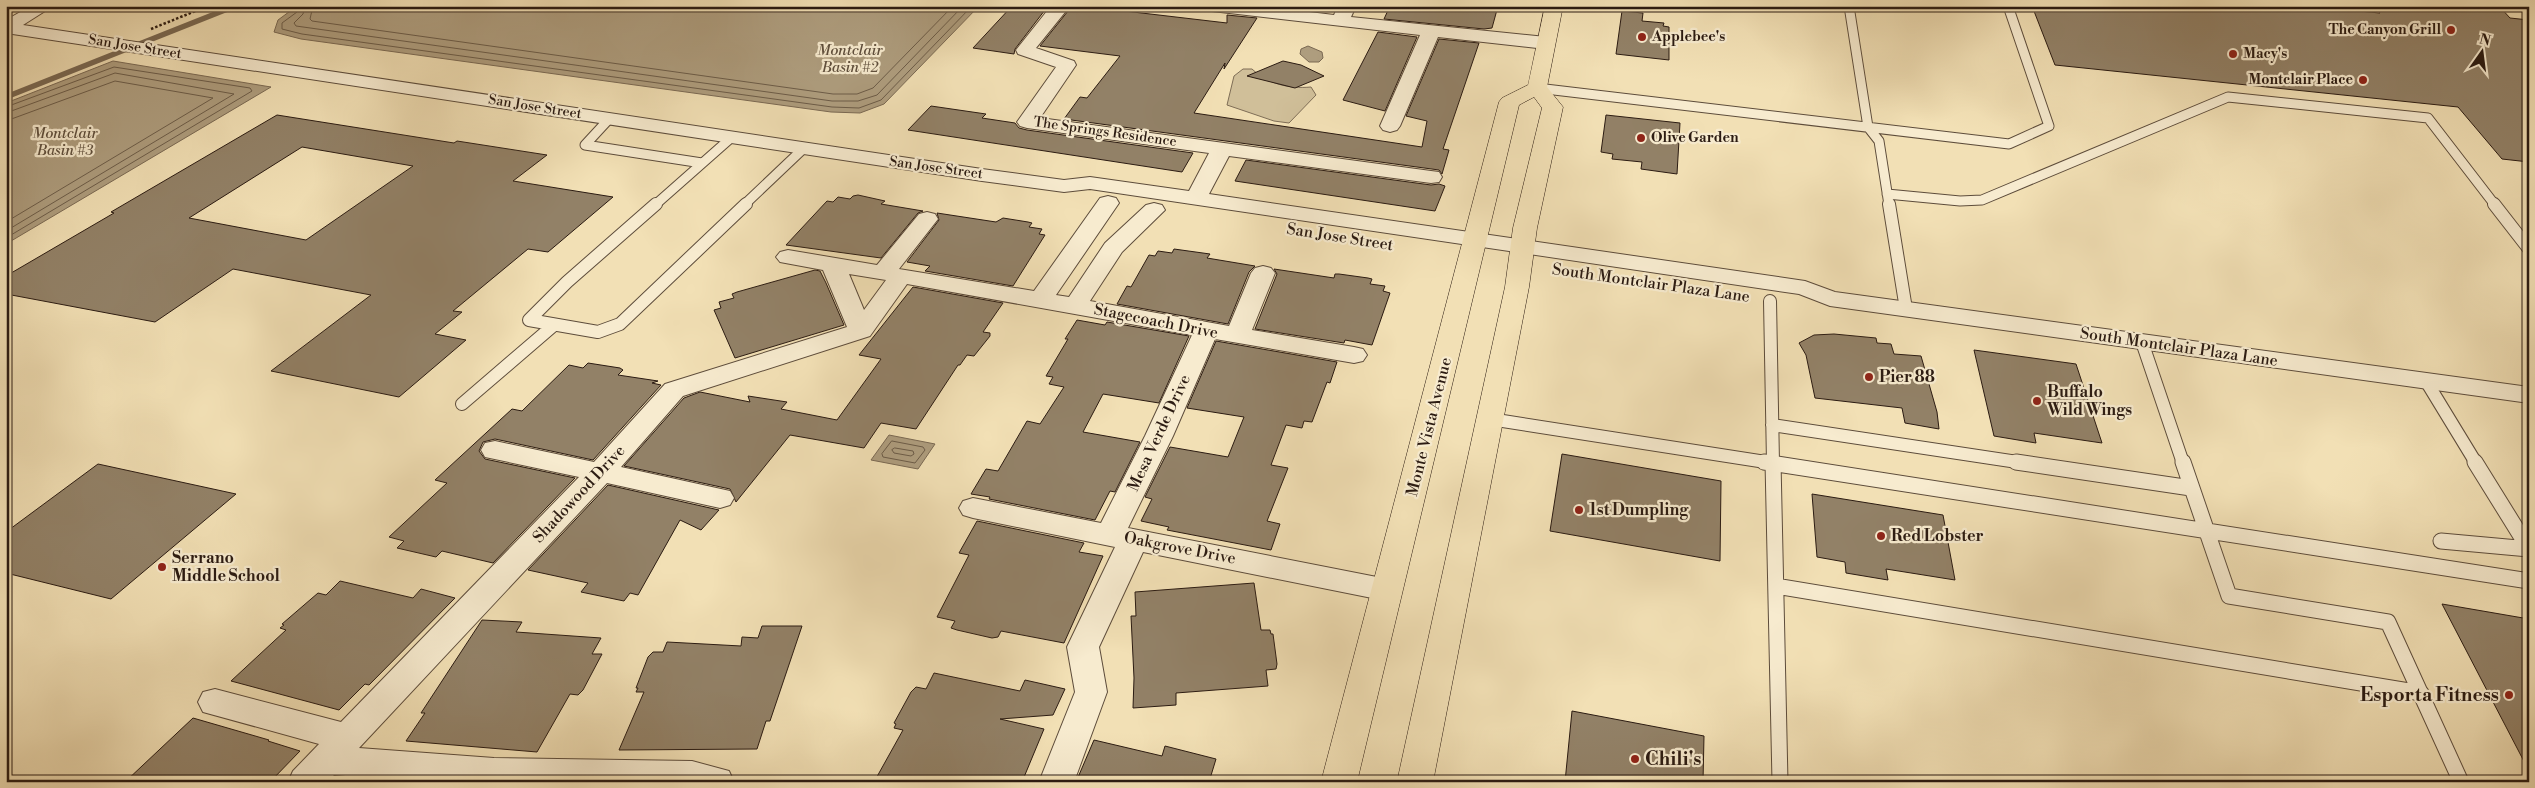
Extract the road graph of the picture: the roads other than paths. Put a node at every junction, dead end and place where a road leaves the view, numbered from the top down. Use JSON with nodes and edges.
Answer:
{"nodes":[{"id":1,"x":44,"y":6,"type":"edge"},
{"id":2,"x":1061,"y":6,"type":"edge"},
{"id":3,"x":1212,"y":6,"type":"edge"},
{"id":4,"x":1554,"y":6,"type":"edge"},
{"id":5,"x":1849,"y":6,"type":"edge"},
{"id":6,"x":2008,"y":6,"type":"edge"},
{"id":7,"x":1344,"y":14,"type":"edge"},
{"id":8,"x":9,"y":30,"type":"edge"},
{"id":9,"x":1431,"y":31,"type":"junction"},
{"id":10,"x":1546,"y":43,"type":"junction"},
{"id":11,"x":1537,"y":88,"type":"junction"},
{"id":12,"x":609,"y":118,"type":"junction"},
{"id":13,"x":1390,"y":126,"type":"dead end"},
{"id":14,"x":1868,"y":127,"type":"junction"},
{"id":15,"x":732,"y":137,"type":"junction"},
{"id":16,"x":804,"y":148,"type":"junction"},
{"id":17,"x":1222,"y":148,"type":"junction"},
{"id":18,"x":702,"y":162,"type":"junction"},
{"id":19,"x":1431,"y":177,"type":"dead end"},
{"id":20,"x":1064,"y":186,"type":"junction"},
{"id":21,"x":1887,"y":194,"type":"junction"},
{"id":22,"x":1195,"y":199,"type":"junction"},
{"id":23,"x":1108,"y":203,"type":"junction"},
{"id":24,"x":1154,"y":210,"type":"junction"},
{"id":25,"x":927,"y":219,"type":"dead end"},
{"id":26,"x":1473,"y":249,"type":"junction"},
{"id":27,"x":2529,"y":249,"type":"edge"},
{"id":28,"x":1521,"y":255,"type":"junction"},
{"id":29,"x":788,"y":257,"type":"dead end"},
{"id":30,"x":833,"y":265,"type":"junction"},
{"id":31,"x":1263,"y":273,"type":"dead end"},
{"id":32,"x":892,"y":275,"type":"junction"},
{"id":33,"x":1042,"y":298,"type":"junction"},
{"id":34,"x":1830,"y":299,"type":"junction"},
{"id":35,"x":1770,"y":300,"type":"junction"},
{"id":36,"x":1076,"y":305,"type":"junction"},
{"id":37,"x":1906,"y":309,"type":"junction"},
{"id":38,"x":554,"y":324,"type":"junction"},
{"id":39,"x":861,"y":331,"type":"junction"},
{"id":40,"x":1206,"y":332,"type":"junction"},
{"id":41,"x":1237,"y":336,"type":"junction"},
{"id":42,"x":2142,"y":342,"type":"junction"},
{"id":43,"x":1354,"y":355,"type":"dead end"},
{"id":44,"x":2426,"y":381,"type":"junction"},
{"id":45,"x":2529,"y":395,"type":"edge"},
{"id":46,"x":462,"y":404,"type":"dead end"},
{"id":47,"x":1490,"y":418,"type":"junction"},
{"id":48,"x":1772,"y":425,"type":"junction"},
{"id":49,"x":496,"y":450,"type":"dead end"},
{"id":50,"x":1772,"y":462,"type":"junction"},
{"id":51,"x":600,"y":473,"type":"junction"},
{"id":52,"x":2191,"y":488,"type":"junction"},
{"id":53,"x":720,"y":498,"type":"dead end"},
{"id":54,"x":973,"y":508,"type":"dead end"},
{"id":55,"x":2205,"y":529,"type":"junction"},
{"id":56,"x":1122,"y":537,"type":"junction"},
{"id":57,"x":2441,"y":542,"type":"dead end"},
{"id":58,"x":2529,"y":581,"type":"edge"},
{"id":59,"x":1776,"y":586,"type":"junction"},
{"id":60,"x":1387,"y":590,"type":"junction"},
{"id":61,"x":2421,"y":693,"type":"junction"},
{"id":62,"x":214,"y":702,"type":"dead end"},
{"id":63,"x":325,"y":759,"type":"edge"},
{"id":64,"x":717,"y":782,"type":"edge"},
{"id":65,"x":1056,"y":782,"type":"edge"},
{"id":66,"x":1339,"y":782,"type":"edge"},
{"id":67,"x":1415,"y":782,"type":"edge"},
{"id":68,"x":1780,"y":782,"type":"edge"},
{"id":69,"x":2461,"y":782,"type":"edge"}],
"edges":[{"from":1,"to":8,"type":"street"},
{"from":2,"to":17,"type":"street","name":"The Springs Residence"},
{"from":3,"to":7,"type":"street"},
{"from":4,"to":10,"type":"main road"},
{"from":5,"to":14,"type":"lane"},
{"from":6,"to":14,"type":"lane"},
{"from":7,"to":9,"type":"street"},
{"from":8,"to":12,"type":"street","name":"San Jose Street"},
{"from":9,"to":10,"type":"street"},
{"from":9,"to":13,"type":"street"},
{"from":10,"to":11,"type":"main road"},
{"from":11,"to":14,"type":"lane"},
{"from":11,"to":26,"type":"main road","name":"Monte Vista Avenue"},
{"from":11,"to":28,"type":"main road"},
{"from":12,"to":15,"type":"street","name":"San Jose Street"},
{"from":12,"to":18,"type":"lane"},
{"from":14,"to":21,"type":"lane"},
{"from":15,"to":16,"type":"street","name":"San Jose Street"},
{"from":15,"to":18,"type":"lane"},
{"from":16,"to":20,"type":"street","name":"San Jose Street"},
{"from":16,"to":38,"type":"lane"},
{"from":17,"to":19,"type":"street","name":"The Springs Residence"},
{"from":17,"to":22,"type":"street"},
{"from":18,"to":38,"type":"lane"},
{"from":20,"to":22,"type":"street","name":"San Jose Street"},
{"from":20,"to":23,"type":"street","name":"San Jose Street"},
{"from":21,"to":27,"type":"lane"},
{"from":21,"to":37,"type":"lane"},
{"from":22,"to":26,"type":"street","name":"San Jose Street"},
{"from":23,"to":24,"type":"street","name":"San Jose Street"},
{"from":23,"to":33,"type":"street"},
{"from":24,"to":26,"type":"street","name":"San Jose Street"},
{"from":24,"to":36,"type":"street","name":"Stagecoach Drive"},
{"from":25,"to":32,"type":"street"},
{"from":26,"to":28,"type":"street","name":"South Montclair Plaza Lane"},
{"from":26,"to":60,"type":"main road","name":"Monte Vista Avenue"},
{"from":28,"to":34,"type":"street","name":"South Montclair Plaza Lane"},
{"from":28,"to":35,"type":"street","name":"South Montclair Plaza Lane"},
{"from":28,"to":47,"type":"main road"},
{"from":29,"to":30,"type":"street","name":"Stagecoach Drive"},
{"from":30,"to":32,"type":"street","name":"Stagecoach Drive"},
{"from":30,"to":39,"type":"street"},
{"from":31,"to":41,"type":"street","name":"Stagecoach Drive"},
{"from":32,"to":33,"type":"street","name":"Stagecoach Drive"},
{"from":32,"to":39,"type":"street"},
{"from":33,"to":36,"type":"street","name":"Stagecoach Drive"},
{"from":34,"to":35,"type":"street","name":"South Montclair Plaza Lane"},
{"from":34,"to":37,"type":"street","name":"South Montclair Plaza Lane"},
{"from":35,"to":48,"type":"lane"},
{"from":36,"to":40,"type":"street","name":"Stagecoach Drive"},
{"from":37,"to":42,"type":"street","name":"South Montclair Plaza Lane"},
{"from":38,"to":46,"type":"lane"},
{"from":39,"to":51,"type":"street","name":"Shadowood Drive"},
{"from":40,"to":41,"type":"street","name":"Stagecoach Drive"},
{"from":40,"to":56,"type":"street","name":"Mesa Verde Drive"},
{"from":41,"to":43,"type":"street","name":"Stagecoach Drive"},
{"from":42,"to":44,"type":"street","name":"South Montclair Plaza Lane"},
{"from":42,"to":52,"type":"lane"},
{"from":44,"to":45,"type":"street","name":"South Montclair Plaza Lane"},
{"from":44,"to":57,"type":"lane"},
{"from":47,"to":50,"type":"lane"},
{"from":47,"to":67,"type":"main road"},
{"from":48,"to":50,"type":"lane"},
{"from":48,"to":52,"type":"lane"},
{"from":49,"to":51,"type":"street"},
{"from":50,"to":55,"type":"lane"},
{"from":50,"to":59,"type":"lane"},
{"from":51,"to":53,"type":"street"},
{"from":51,"to":63,"type":"street","name":"Shadowood Drive"},
{"from":52,"to":55,"type":"lane"},
{"from":54,"to":56,"type":"street","name":"Oakgrove Drive"},
{"from":55,"to":58,"type":"lane"},
{"from":55,"to":61,"type":"lane"},
{"from":56,"to":60,"type":"street","name":"Oakgrove Drive"},
{"from":56,"to":65,"type":"street","name":"Mesa Verde Drive"},
{"from":59,"to":61,"type":"lane"},
{"from":59,"to":68,"type":"lane"},
{"from":60,"to":66,"type":"main road","name":"Monte Vista Avenue"},
{"from":61,"to":69,"type":"lane"},
{"from":62,"to":63,"type":"street"},
{"from":63,"to":64,"type":"street"}]}
